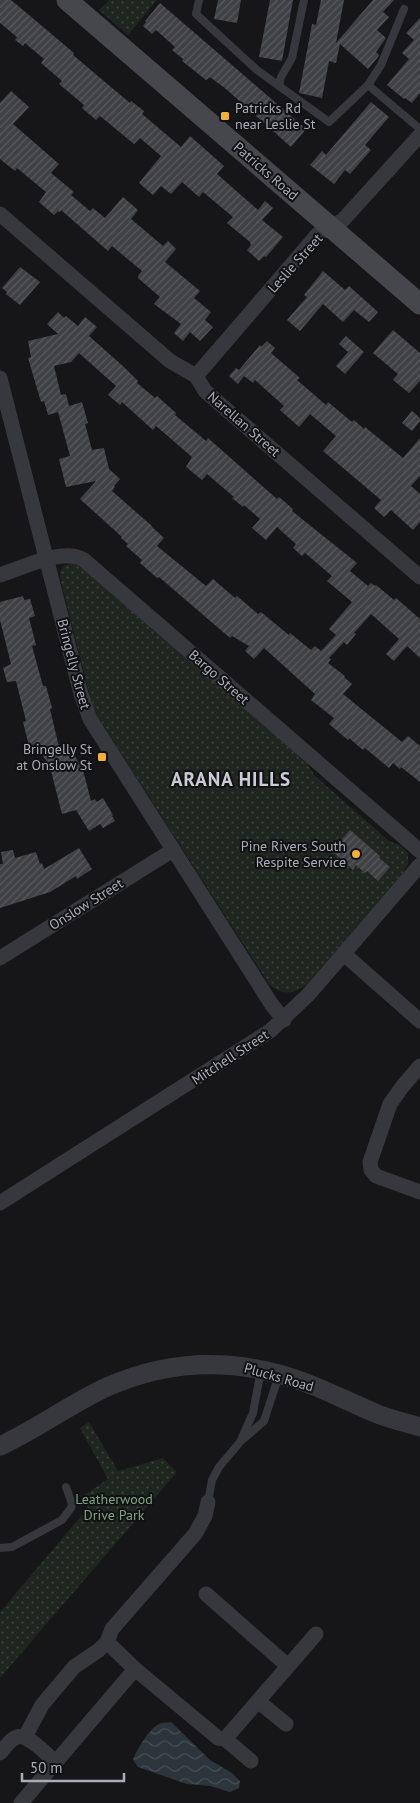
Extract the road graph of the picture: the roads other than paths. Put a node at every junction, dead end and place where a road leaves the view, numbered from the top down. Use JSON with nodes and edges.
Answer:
{"nodes":[{"id":1,"x":67,"y":0,"type":"edge"},
{"id":2,"x":199,"y":0,"type":"edge"},
{"id":3,"x":304,"y":0,"type":"edge"},
{"id":4,"x":404,"y":9,"type":"dead end"},
{"id":5,"x":368,"y":85,"type":"junction"},
{"id":6,"x":278,"y":86,"type":"junction"},
{"id":7,"x":420,"y":129,"type":"edge"},
{"id":8,"x":420,"y":135,"type":"edge"},
{"id":9,"x":0,"y":214,"type":"edge"},
{"id":10,"x":331,"y":227,"type":"junction"},
{"id":11,"x":420,"y":304,"type":"edge"},
{"id":12,"x":196,"y":376,"type":"junction"},
{"id":13,"x":0,"y":378,"type":"edge"},
{"id":14,"x":47,"y":560,"type":"junction"},
{"id":15,"x":0,"y":575,"type":"edge"},
{"id":16,"x":420,"y":577,"type":"edge"},
{"id":17,"x":173,"y":850,"type":"junction"},
{"id":18,"x":420,"y":851,"type":"edge"},
{"id":19,"x":420,"y":865,"type":"edge"},
{"id":20,"x":344,"y":954,"type":"junction"},
{"id":21,"x":0,"y":958,"type":"edge"},
{"id":22,"x":284,"y":1020,"type":"junction"},
{"id":23,"x":420,"y":1021,"type":"edge"},
{"id":24,"x":420,"y":1066,"type":"edge"},
{"id":25,"x":420,"y":1192,"type":"edge"},
{"id":26,"x":0,"y":1203,"type":"edge"},
{"id":27,"x":261,"y":1370,"type":"junction"},
{"id":28,"x":279,"y":1375,"type":"junction"},
{"id":29,"x":420,"y":1427,"type":"edge"},
{"id":30,"x":240,"y":1442,"type":"junction"},
{"id":31,"x":0,"y":1446,"type":"edge"},
{"id":32,"x":66,"y":1487,"type":"dead end"},
{"id":33,"x":208,"y":1502,"type":"joint"},
{"id":34,"x":0,"y":1548,"type":"edge"},
{"id":35,"x":206,"y":1594,"type":"dead end"},
{"id":36,"x":316,"y":1634,"type":"dead end"},
{"id":37,"x":107,"y":1642,"type":"junction"},
{"id":38,"x":288,"y":1666,"type":"junction"},
{"id":39,"x":134,"y":1669,"type":"junction"},
{"id":40,"x":258,"y":1701,"type":"junction"},
{"id":41,"x":286,"y":1724,"type":"dead end"},
{"id":42,"x":26,"y":1737,"type":"junction"},
{"id":43,"x":226,"y":1739,"type":"junction"},
{"id":44,"x":0,"y":1753,"type":"edge"},
{"id":45,"x":252,"y":1762,"type":"dead end"},
{"id":46,"x":56,"y":1763,"type":"junction"},
{"id":47,"x":21,"y":1803,"type":"edge"}],
"edges":[{"from":1,"to":10,"type":"main road","name":"Patricks Road"},
{"from":2,"to":6,"type":"lane"},
{"from":3,"to":6,"type":"lane"},
{"from":4,"to":5,"type":"lane"},
{"from":5,"to":6,"type":"lane"},
{"from":5,"to":7,"type":"lane"},
{"from":8,"to":10,"type":"street","name":"Leslie Street"},
{"from":9,"to":12,"type":"street","name":"Narellan Street"},
{"from":10,"to":11,"type":"main road","name":"Patricks Road"},
{"from":10,"to":12,"type":"street","name":"Leslie Street"},
{"from":12,"to":16,"type":"street","name":"Narellan Street"},
{"from":13,"to":14,"type":"street","name":"Bringelly Street"},
{"from":14,"to":15,"type":"street","name":"Bargo Street"},
{"from":14,"to":17,"type":"street","name":"Bringelly Street"},
{"from":14,"to":18,"type":"street","name":"Bargo Street"},
{"from":17,"to":21,"type":"street","name":"Onslow Street"},
{"from":17,"to":22,"type":"street","name":"Bringelly Street"},
{"from":19,"to":20,"type":"street","name":"Mitchell Street"},
{"from":20,"to":22,"type":"street","name":"Mitchell Street"},
{"from":20,"to":23,"type":"street"},
{"from":22,"to":26,"type":"street","name":"Mitchell Street"},
{"from":24,"to":25,"type":"street"},
{"from":27,"to":28,"type":"street","name":"Plucks Road"},
{"from":27,"to":30,"type":"lane"},
{"from":27,"to":31,"type":"street","name":"Plucks Road"},
{"from":28,"to":29,"type":"street","name":"Plucks Road"},
{"from":28,"to":30,"type":"lane"},
{"from":30,"to":33,"type":"lane"},
{"from":32,"to":34,"type":"lane"},
{"from":33,"to":37,"type":"street"},
{"from":35,"to":38,"type":"street"},
{"from":36,"to":38,"type":"street"},
{"from":37,"to":39,"type":"street"},
{"from":37,"to":42,"type":"street"},
{"from":38,"to":40,"type":"street"},
{"from":39,"to":43,"type":"street"},
{"from":39,"to":46,"type":"street"},
{"from":40,"to":41,"type":"street"},
{"from":40,"to":43,"type":"street"},
{"from":42,"to":44,"type":"street"},
{"from":42,"to":46,"type":"street"},
{"from":43,"to":45,"type":"street"},
{"from":46,"to":47,"type":"street"}]}
